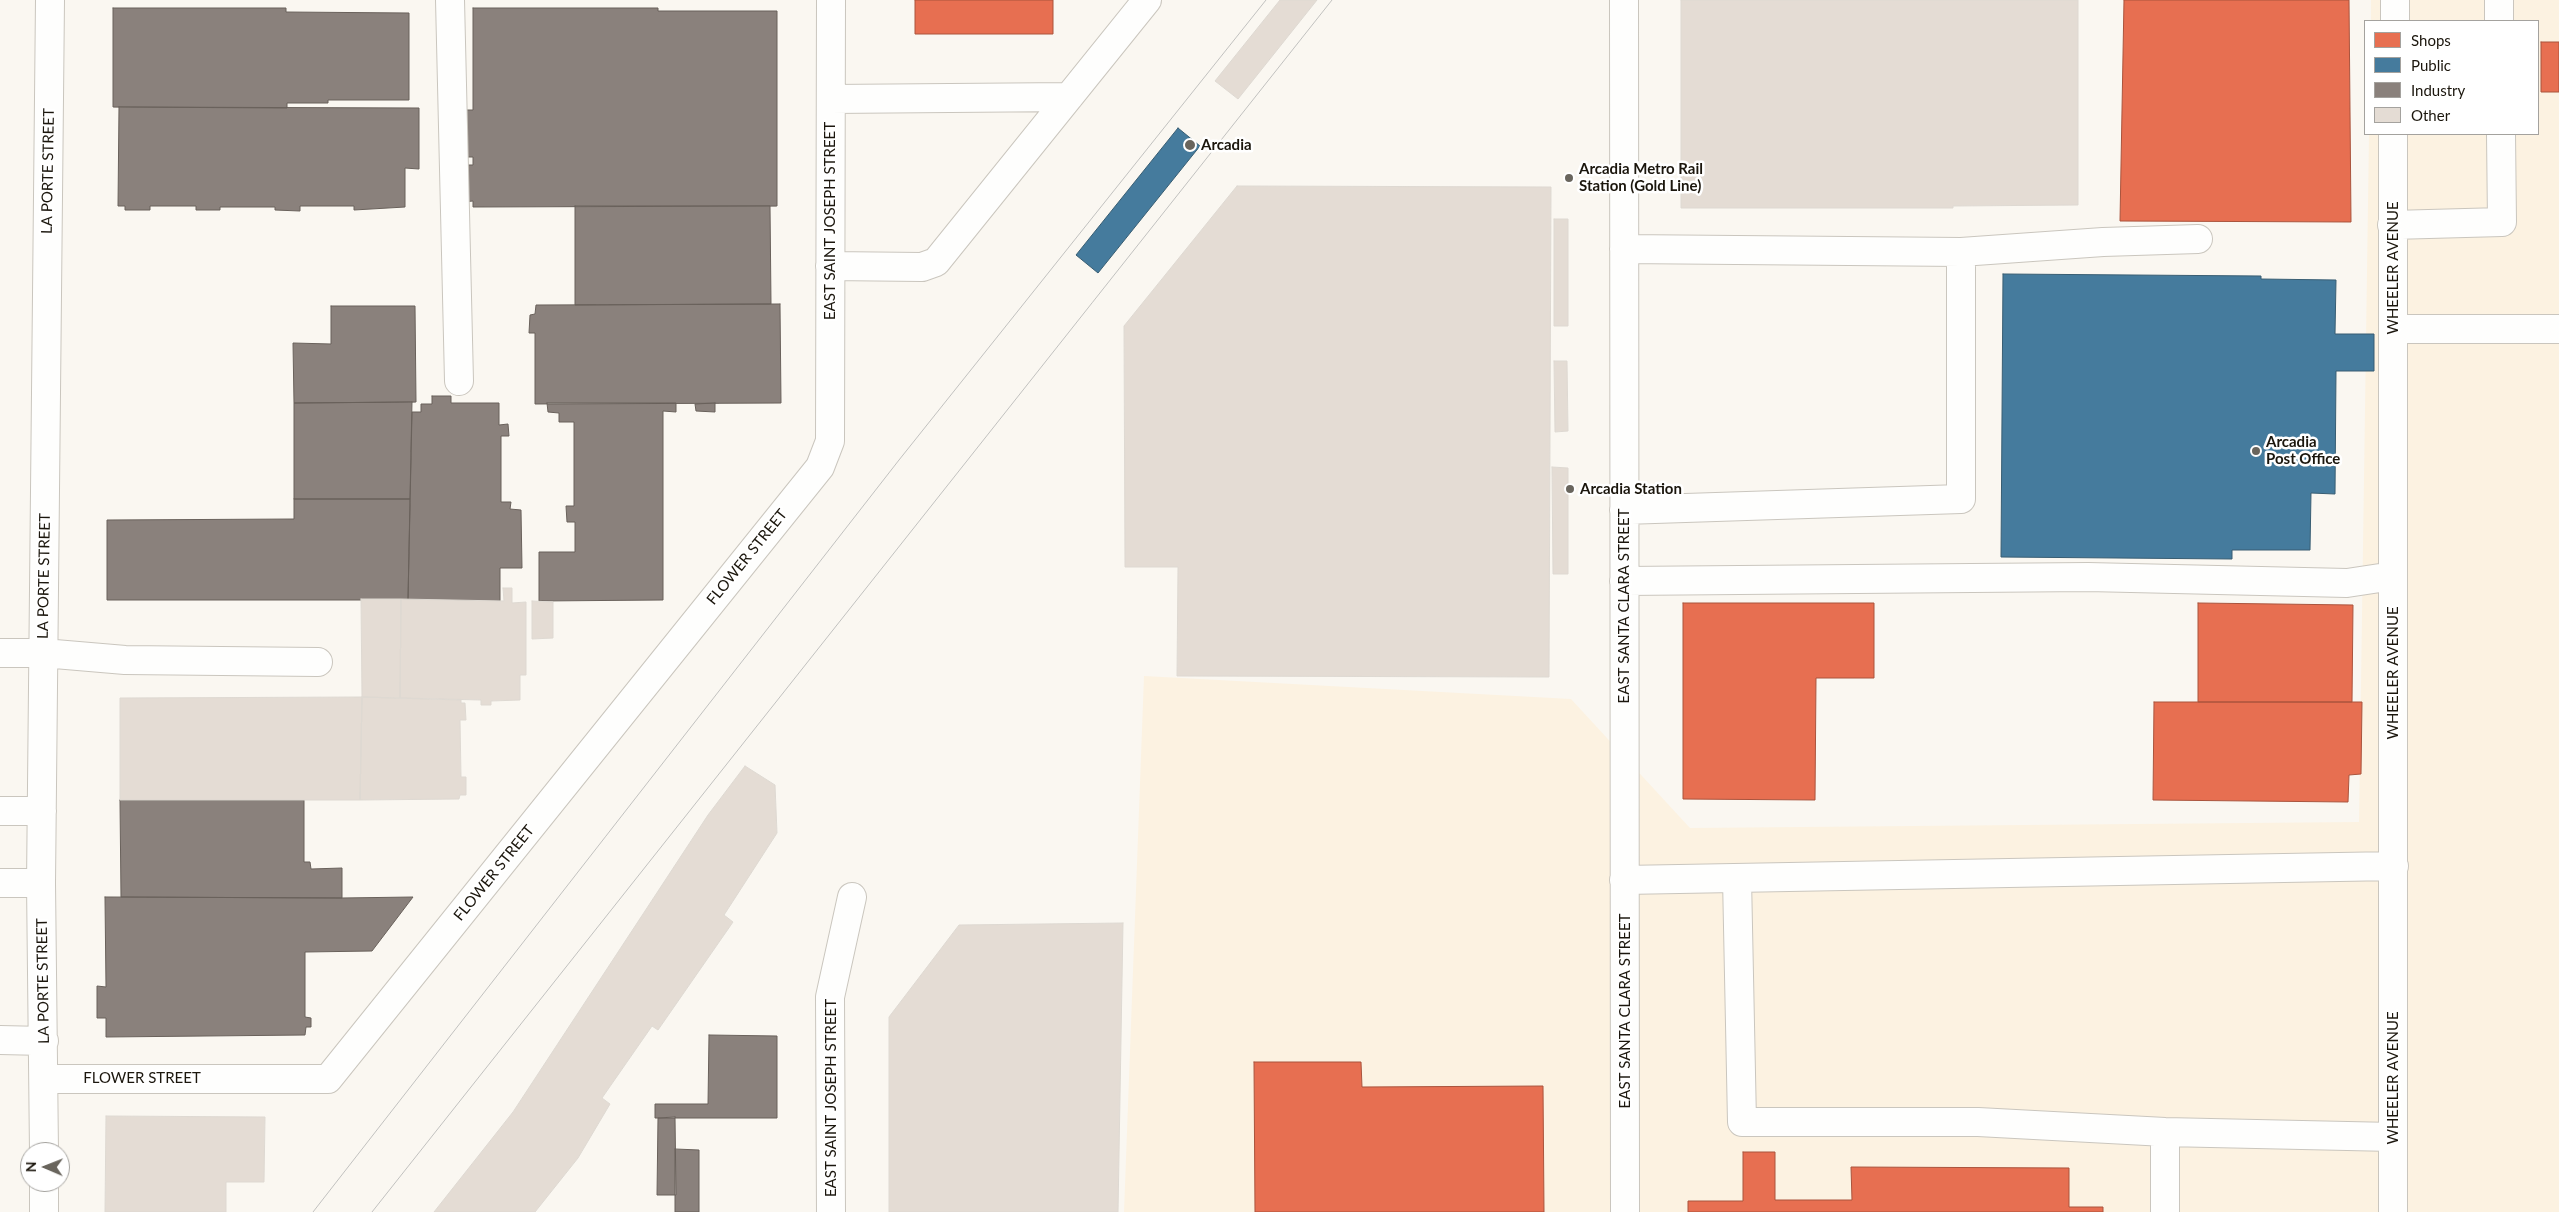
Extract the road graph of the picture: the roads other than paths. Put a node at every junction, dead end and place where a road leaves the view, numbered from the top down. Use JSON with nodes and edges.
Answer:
{"nodes":[{"id":1,"x":50,"y":0,"type":"edge"},
{"id":2,"x":450,"y":0,"type":"edge"},
{"id":3,"x":831,"y":0,"type":"edge"},
{"id":4,"x":1123,"y":0,"type":"edge"},
{"id":5,"x":1147,"y":0,"type":"edge"},
{"id":6,"x":1624,"y":0,"type":"edge"},
{"id":7,"x":2395,"y":0,"type":"edge"},
{"id":8,"x":2499,"y":0,"type":"edge"},
{"id":9,"x":2395,"y":20,"type":"edge"},
{"id":10,"x":2499,"y":20,"type":"edge"},
{"id":11,"x":1123,"y":30,"type":"junction"},
{"id":12,"x":1069,"y":97,"type":"junction"},
{"id":13,"x":831,"y":99,"type":"junction"},
{"id":14,"x":2394,"y":135,"type":"edge"},
{"id":15,"x":2501,"y":135,"type":"edge"},
{"id":16,"x":2392,"y":224,"type":"junction"},
{"id":17,"x":2198,"y":239,"type":"dead end"},
{"id":18,"x":1624,"y":249,"type":"junction"},
{"id":19,"x":1961,"y":252,"type":"junction"},
{"id":20,"x":830,"y":266,"type":"junction"},
{"id":21,"x":2393,"y":329,"type":"junction"},
{"id":22,"x":2559,"y":329,"type":"edge"},
{"id":23,"x":459,"y":381,"type":"dead end"},
{"id":24,"x":830,"y":441,"type":"joint"},
{"id":25,"x":1624,"y":510,"type":"junction"},
{"id":26,"x":2393,"y":576,"type":"junction"},
{"id":27,"x":1624,"y":581,"type":"junction"},
{"id":28,"x":0,"y":653,"type":"edge"},
{"id":29,"x":43,"y":653,"type":"junction"},
{"id":30,"x":318,"y":662,"type":"dead end"},
{"id":31,"x":0,"y":811,"type":"edge"},
{"id":32,"x":42,"y":811,"type":"junction"},
{"id":33,"x":2394,"y":866,"type":"junction"},
{"id":34,"x":1738,"y":878,"type":"junction"},
{"id":35,"x":1624,"y":880,"type":"junction"},
{"id":36,"x":0,"y":883,"type":"edge"},
{"id":37,"x":41,"y":883,"type":"junction"},
{"id":38,"x":852,"y":897,"type":"dead end"},
{"id":39,"x":0,"y":1040,"type":"edge"},
{"id":40,"x":44,"y":1041,"type":"junction"},
{"id":41,"x":44,"y":1078,"type":"junction"},
{"id":42,"x":2165,"y":1132,"type":"junction"},
{"id":43,"x":2393,"y":1137,"type":"junction"},
{"id":44,"x":44,"y":1142,"type":"edge"},
{"id":45,"x":44,"y":1192,"type":"edge"},
{"id":46,"x":44,"y":1212,"type":"edge"},
{"id":47,"x":831,"y":1212,"type":"edge"},
{"id":48,"x":1625,"y":1212,"type":"edge"},
{"id":49,"x":2165,"y":1212,"type":"edge"},
{"id":50,"x":2393,"y":1212,"type":"edge"}],
"edges":[{"from":1,"to":29,"type":"street","name":"LA PORTE STREET"},
{"from":2,"to":23,"type":"street"},
{"from":3,"to":13,"type":"street","name":"EAST SAINT JOSEPH STREET"},
{"from":4,"to":11,"type":"street"},
{"from":5,"to":11,"type":"street"},
{"from":6,"to":18,"type":"street","name":"EAST SANTA CLARA STREET"},
{"from":7,"to":9,"type":"street"},
{"from":8,"to":10,"type":"street"},
{"from":11,"to":12,"type":"street"},
{"from":12,"to":13,"type":"street"},
{"from":12,"to":20,"type":"street"},
{"from":13,"to":20,"type":"street","name":"EAST SAINT JOSEPH STREET"},
{"from":14,"to":16,"type":"street","name":"WHEELER AVENUE"},
{"from":15,"to":16,"type":"street"},
{"from":16,"to":21,"type":"street","name":"WHEELER AVENUE"},
{"from":17,"to":19,"type":"street"},
{"from":18,"to":19,"type":"street"},
{"from":18,"to":25,"type":"street","name":"EAST SANTA CLARA STREET"},
{"from":19,"to":25,"type":"street"},
{"from":20,"to":24,"type":"street","name":"EAST SAINT JOSEPH STREET"},
{"from":21,"to":22,"type":"street"},
{"from":21,"to":26,"type":"street","name":"WHEELER AVENUE"},
{"from":24,"to":41,"type":"street","name":"FLOWER STREET"},
{"from":25,"to":27,"type":"street","name":"EAST SANTA CLARA STREET"},
{"from":26,"to":27,"type":"street"},
{"from":26,"to":33,"type":"street","name":"WHEELER AVENUE"},
{"from":27,"to":35,"type":"street","name":"EAST SANTA CLARA STREET"},
{"from":28,"to":29,"type":"street"},
{"from":29,"to":30,"type":"street"},
{"from":29,"to":32,"type":"street","name":"LA PORTE STREET"},
{"from":31,"to":32,"type":"street"},
{"from":32,"to":37,"type":"street","name":"LA PORTE STREET"},
{"from":33,"to":34,"type":"street"},
{"from":33,"to":43,"type":"street","name":"WHEELER AVENUE"},
{"from":34,"to":35,"type":"street"},
{"from":34,"to":42,"type":"street"},
{"from":35,"to":48,"type":"street","name":"EAST SANTA CLARA STREET"},
{"from":36,"to":37,"type":"street"},
{"from":37,"to":40,"type":"street","name":"LA PORTE STREET"},
{"from":38,"to":47,"type":"street","name":"EAST SAINT JOSEPH STREET"},
{"from":39,"to":40,"type":"street"},
{"from":40,"to":41,"type":"street","name":"LA PORTE STREET"},
{"from":41,"to":44,"type":"street","name":"LA PORTE STREET"},
{"from":42,"to":43,"type":"street"},
{"from":42,"to":49,"type":"street"},
{"from":43,"to":50,"type":"street","name":"WHEELER AVENUE"},
{"from":45,"to":46,"type":"street"}]}
